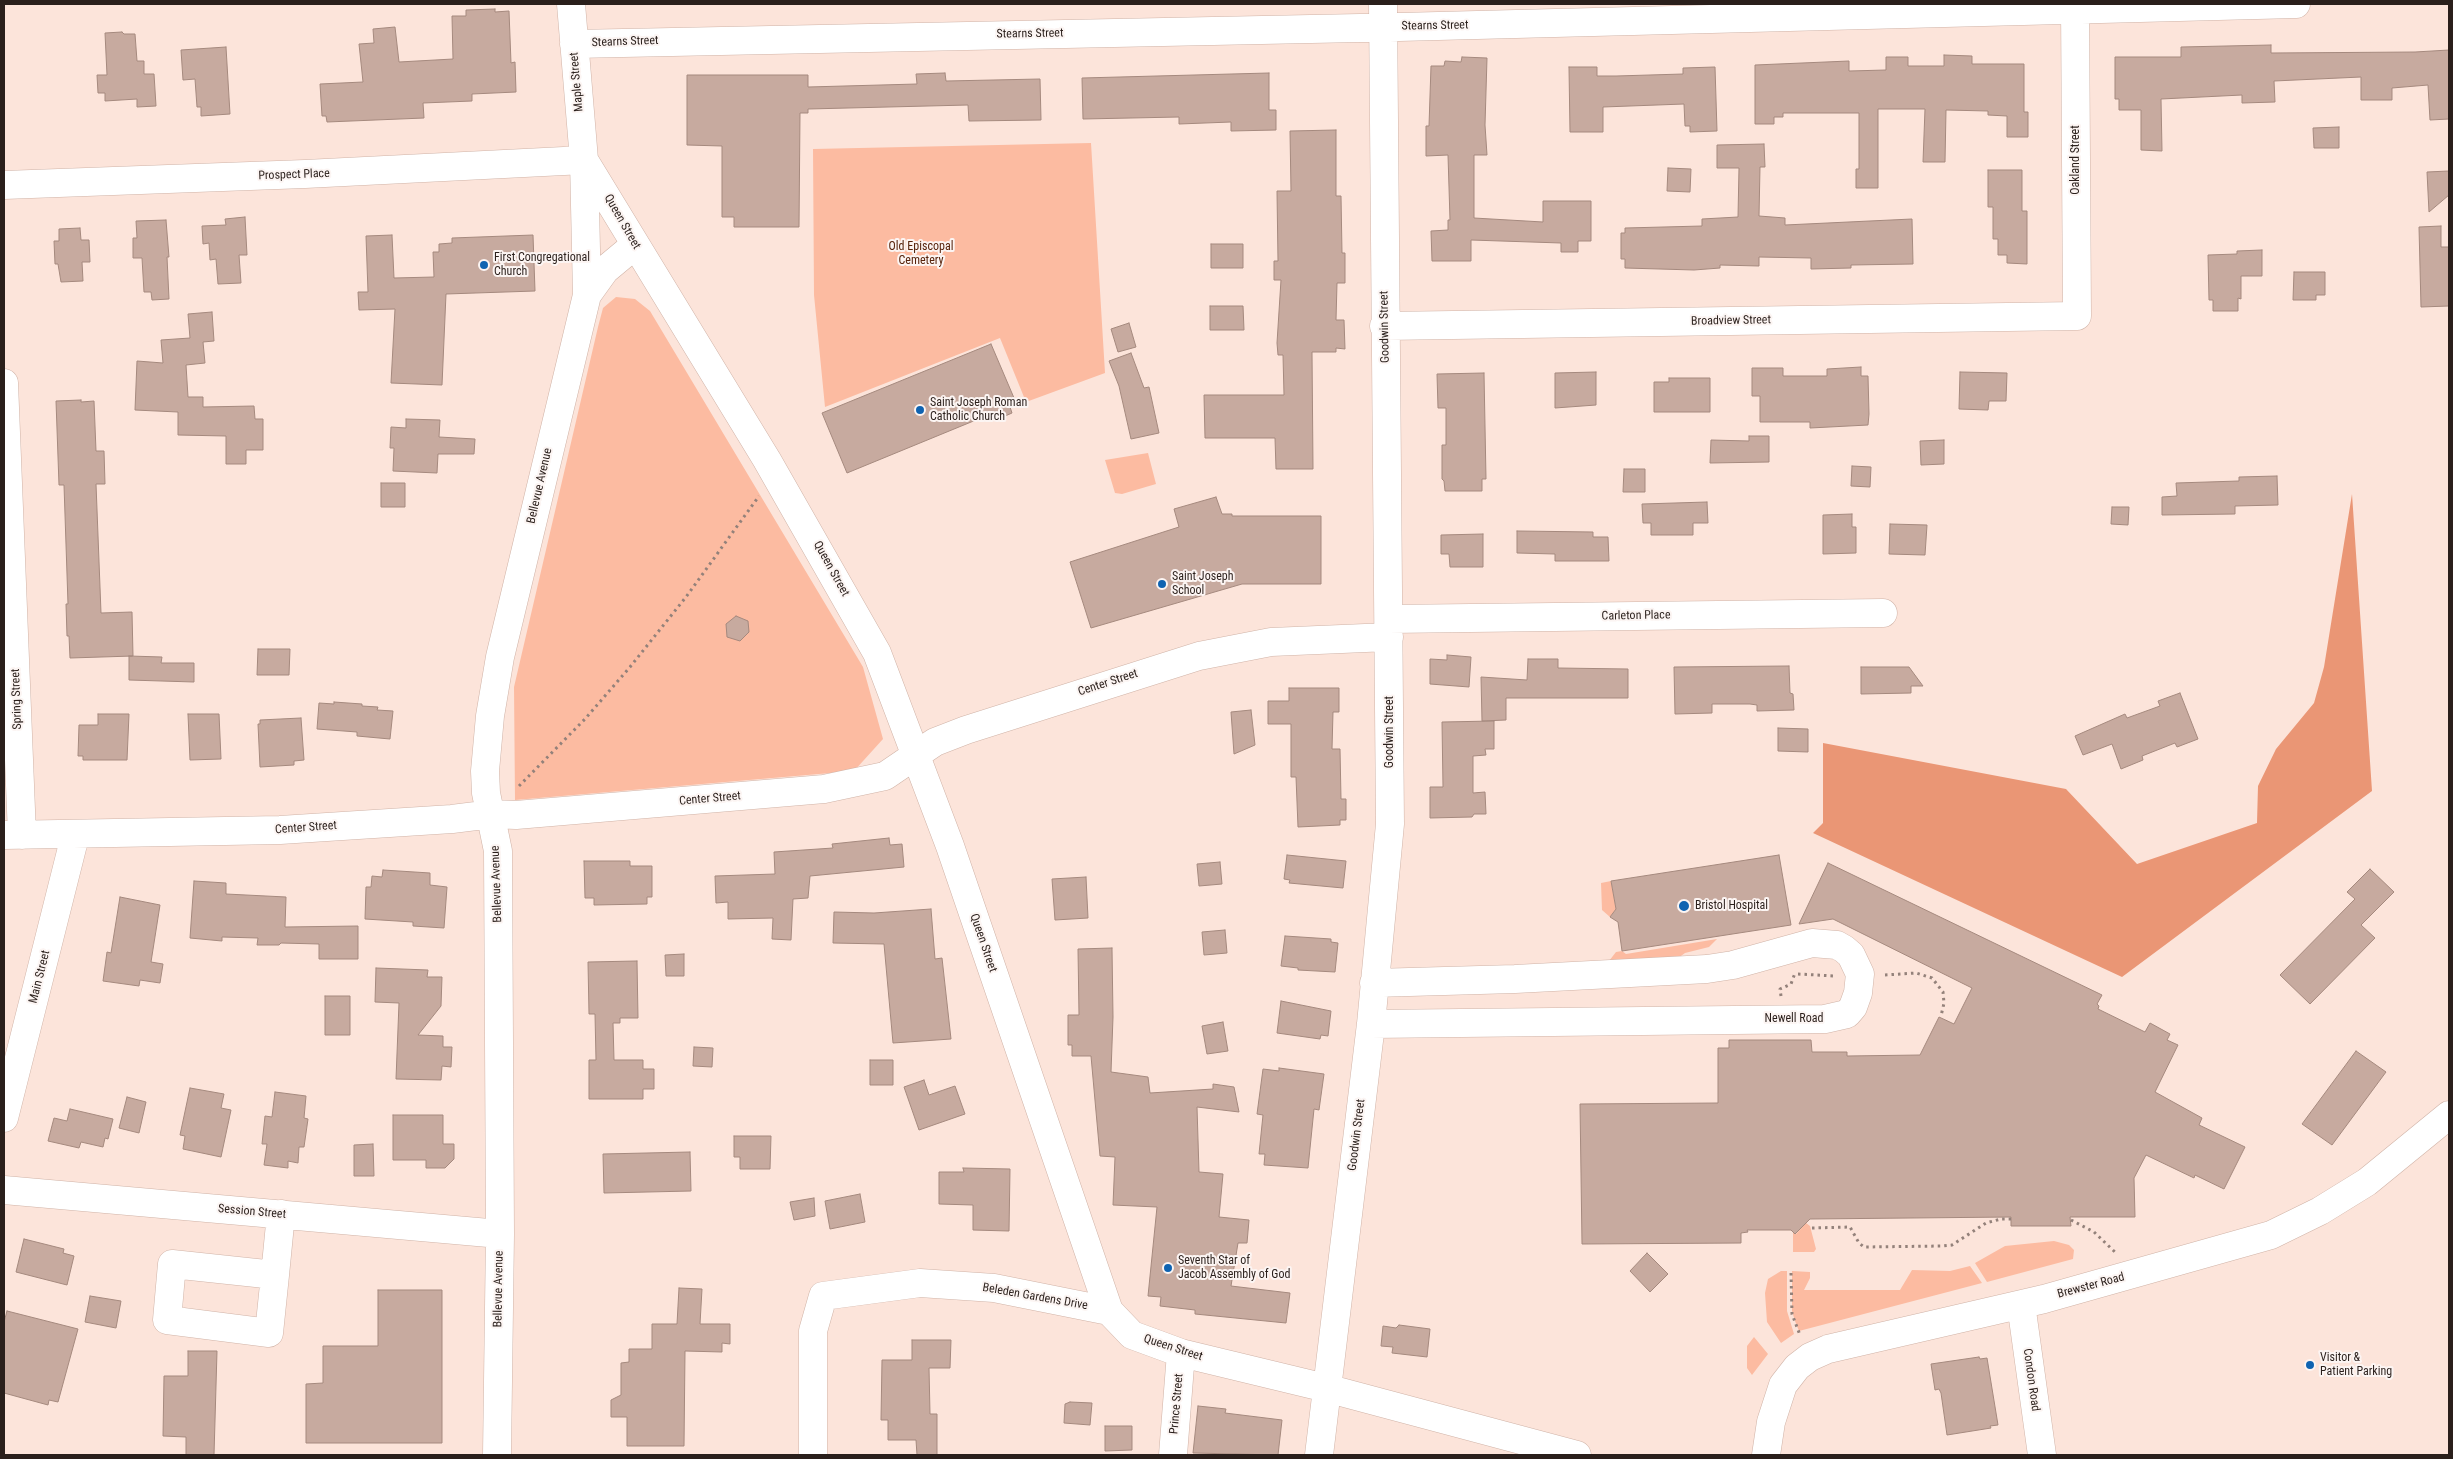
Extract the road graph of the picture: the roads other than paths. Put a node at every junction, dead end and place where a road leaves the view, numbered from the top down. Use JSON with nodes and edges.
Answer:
{"nodes":[{"id":1,"x":571,"y":4,"type":"edge"},
{"id":2,"x":2296,"y":4,"type":"edge"},
{"id":3,"x":2075,"y":7,"type":"edge"},
{"id":4,"x":1382,"y":16,"type":"edge"},
{"id":5,"x":574,"y":44,"type":"junction"},
{"id":6,"x":584,"y":160,"type":"junction"},
{"id":7,"x":4,"y":185,"type":"edge"},
{"id":8,"x":635,"y":245,"type":"junction"},
{"id":9,"x":586,"y":295,"type":"junction"},
{"id":10,"x":2077,"y":316,"type":"joint"},
{"id":11,"x":1384,"y":326,"type":"junction"},
{"id":12,"x":4,"y":383,"type":"edge"},
{"id":13,"x":1883,"y":613,"type":"dead end"},
{"id":14,"x":1390,"y":628,"type":"junction"},
{"id":15,"x":916,"y":756,"type":"junction"},
{"id":16,"x":492,"y":814,"type":"junction"},
{"id":17,"x":13,"y":836,"type":"edge"},
{"id":18,"x":75,"y":836,"type":"junction"},
{"id":19,"x":1374,"y":983,"type":"junction"},
{"id":20,"x":1371,"y":1024,"type":"junction"},
{"id":21,"x":2449,"y":1115,"type":"edge"},
{"id":22,"x":4,"y":1118,"type":"edge"},
{"id":23,"x":4,"y":1190,"type":"edge"},
{"id":24,"x":281,"y":1214,"type":"junction"},
{"id":25,"x":500,"y":1234,"type":"junction"},
{"id":26,"x":275,"y":1275,"type":"dead end"},
{"id":27,"x":2021,"y":1304,"type":"junction"},
{"id":28,"x":1109,"y":1311,"type":"junction"},
{"id":29,"x":1181,"y":1353,"type":"junction"},
{"id":30,"x":1326,"y":1388,"type":"junction"},
{"id":31,"x":497,"y":1455,"type":"edge"},
{"id":32,"x":813,"y":1455,"type":"edge"},
{"id":33,"x":1173,"y":1455,"type":"edge"},
{"id":34,"x":1319,"y":1455,"type":"edge"},
{"id":35,"x":1576,"y":1455,"type":"edge"},
{"id":36,"x":1766,"y":1455,"type":"edge"},
{"id":37,"x":2042,"y":1455,"type":"edge"}],
"edges":[{"from":1,"to":5,"type":"street","name":"Maple Street"},
{"from":2,"to":3,"type":"street","name":"Stearns Street"},
{"from":3,"to":4,"type":"street","name":"Stearns Street"},
{"from":3,"to":10,"type":"street","name":"Oakland Street"},
{"from":4,"to":5,"type":"street","name":"Stearns Street"},
{"from":4,"to":11,"type":"street","name":"Goodwin Street"},
{"from":5,"to":6,"type":"street","name":"Maple Street"},
{"from":6,"to":7,"type":"street","name":"Prospect Place"},
{"from":6,"to":8,"type":"street","name":"Queen Street"},
{"from":6,"to":9,"type":"street","name":"Bellevue Avenue"},
{"from":8,"to":9,"type":"street","name":"Bellevue Avenue"},
{"from":8,"to":15,"type":"street","name":"Queen Street"},
{"from":9,"to":16,"type":"street","name":"Bellevue Avenue"},
{"from":10,"to":11,"type":"street","name":"Broadview Street"},
{"from":11,"to":14,"type":"street","name":"Goodwin Street"},
{"from":12,"to":17,"type":"street","name":"Spring Street"},
{"from":13,"to":14,"type":"street","name":"Carleton Place"},
{"from":14,"to":15,"type":"street","name":"Center Street"},
{"from":14,"to":19,"type":"street","name":"Goodwin Street"},
{"from":15,"to":16,"type":"street","name":"Center Street"},
{"from":15,"to":28,"type":"street","name":"Queen Street"},
{"from":16,"to":18,"type":"street","name":"Center Street"},
{"from":16,"to":25,"type":"street","name":"Bellevue Avenue"},
{"from":17,"to":18,"type":"street","name":"Center Street"},
{"from":18,"to":22,"type":"street","name":"Main Street"},
{"from":19,"to":20,"type":"street","name":"Goodwin Street"},
{"from":19,"to":20,"type":"street","name":"Newell Road"},
{"from":20,"to":30,"type":"street","name":"Goodwin Street"},
{"from":21,"to":27,"type":"street","name":"Brewster Road"},
{"from":23,"to":24,"type":"street","name":"Session Street"},
{"from":24,"to":25,"type":"street","name":"Session Street"},
{"from":24,"to":26,"type":"street"},
{"from":25,"to":31,"type":"street","name":"Bellevue Avenue"},
{"from":27,"to":36,"type":"street","name":"Brewster Road"},
{"from":27,"to":37,"type":"street","name":"Condon Road"},
{"from":28,"to":29,"type":"street","name":"Queen Street"},
{"from":28,"to":32,"type":"street","name":"Beleden Gardens Drive"},
{"from":29,"to":30,"type":"street","name":"Queen Street"},
{"from":29,"to":33,"type":"street","name":"Prince Street"},
{"from":30,"to":34,"type":"street","name":"Goodwin Street"},
{"from":30,"to":35,"type":"street","name":"Queen Street"}]}
